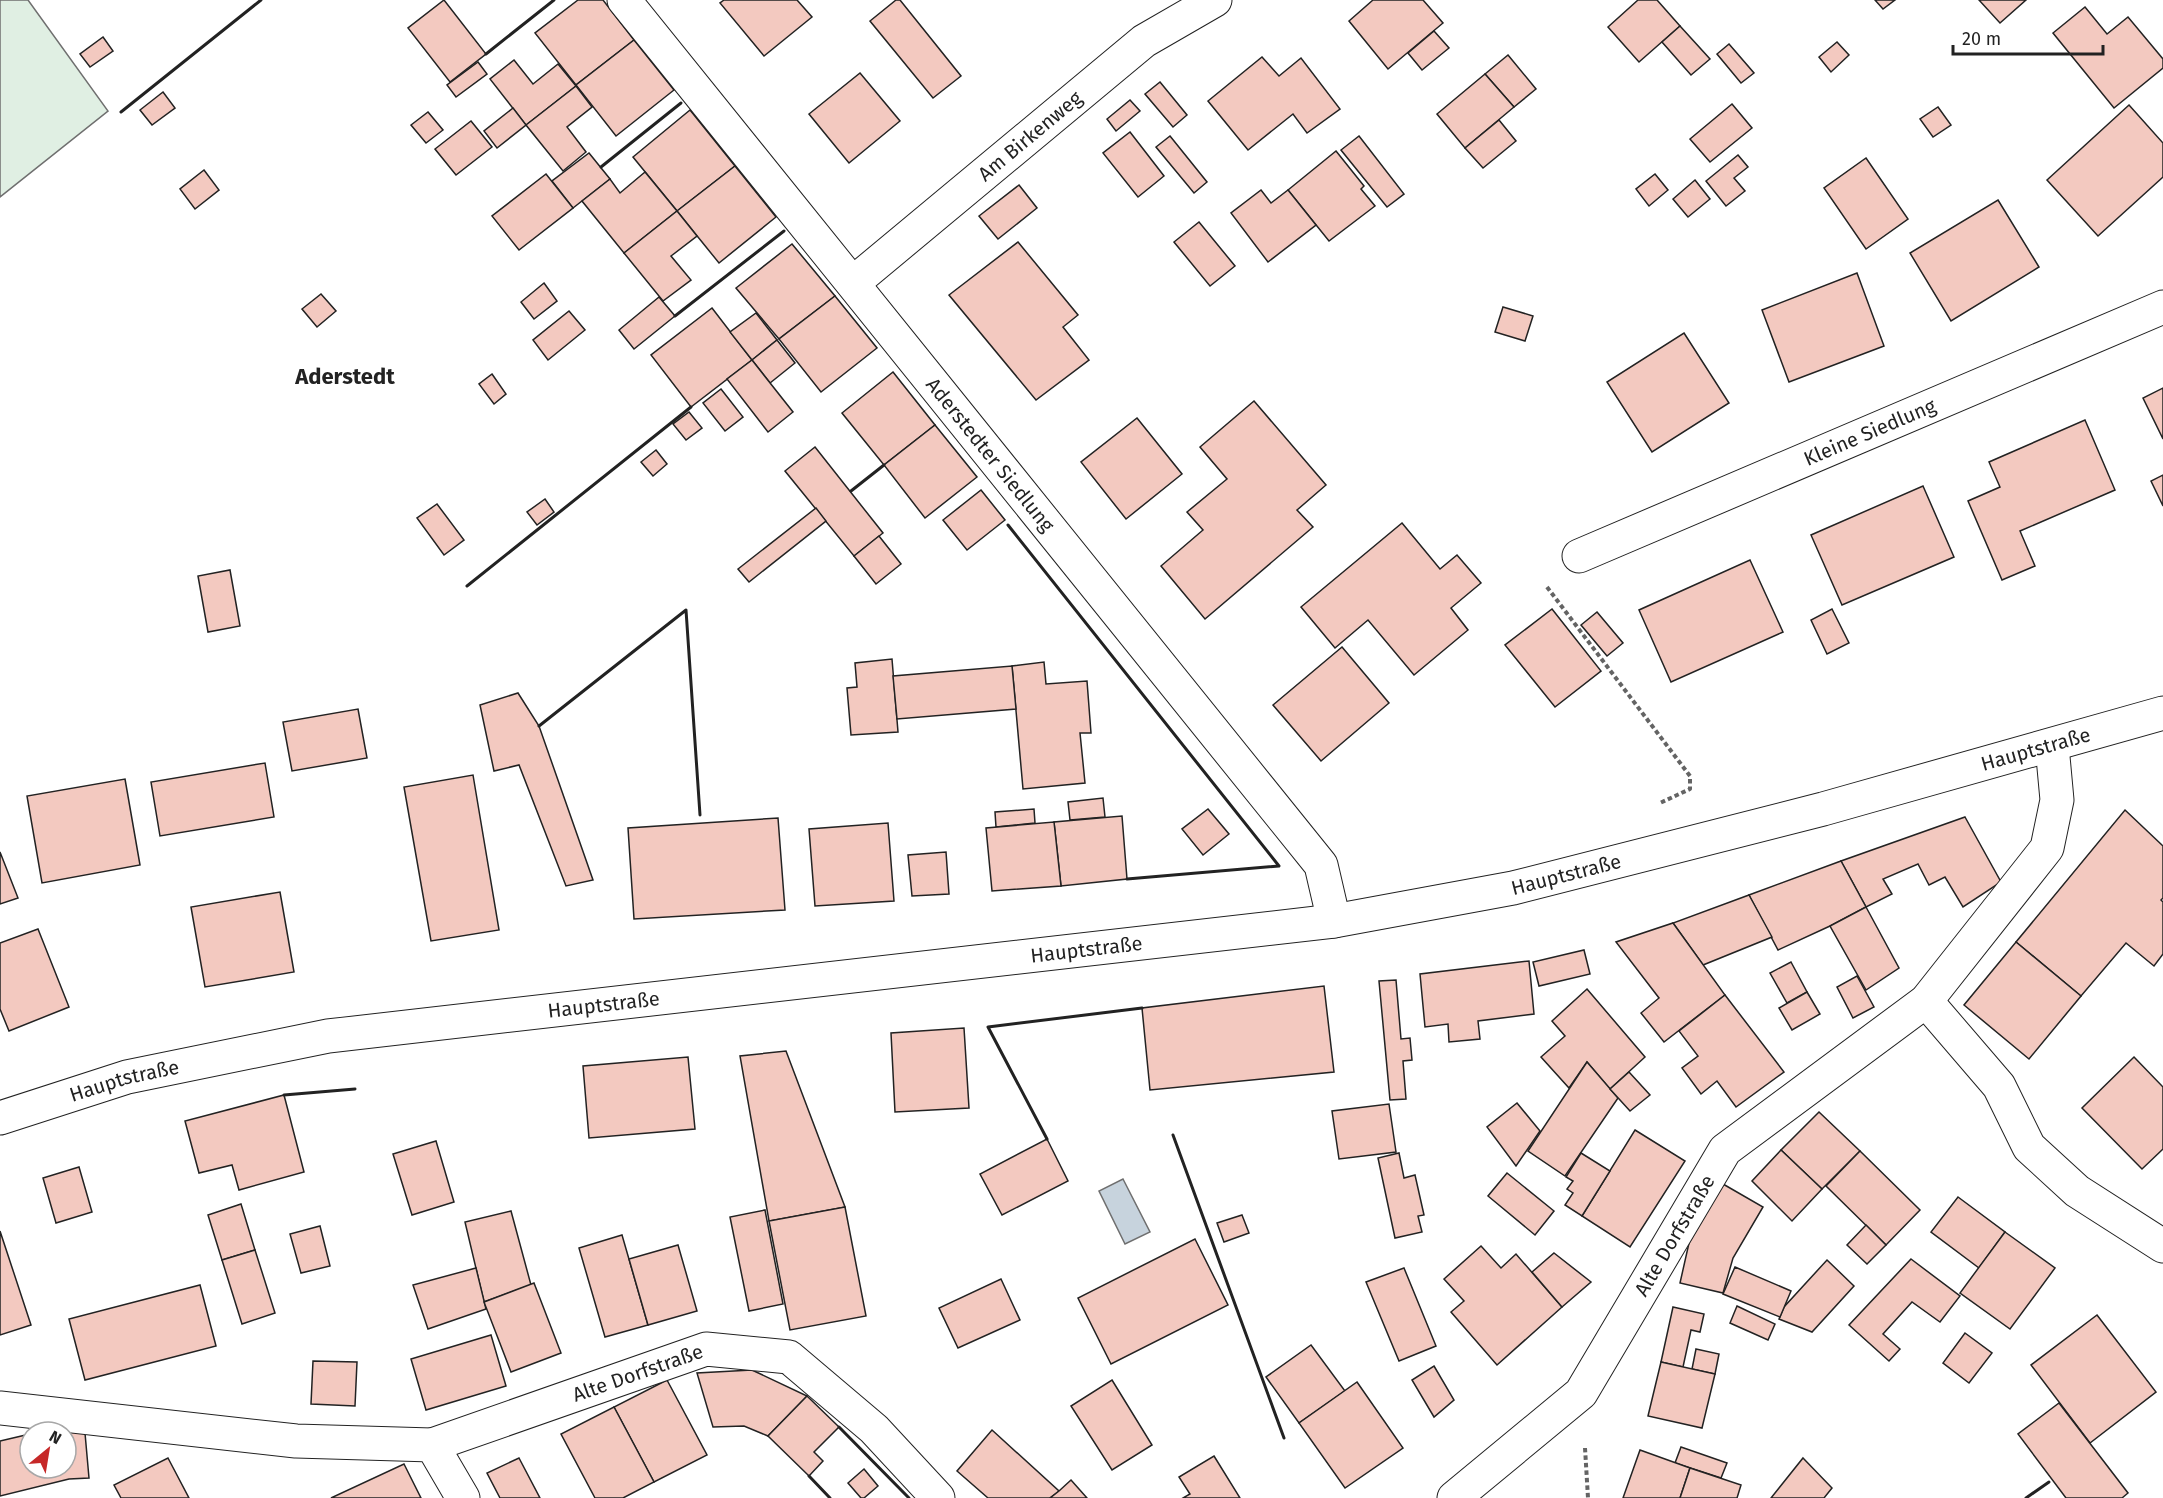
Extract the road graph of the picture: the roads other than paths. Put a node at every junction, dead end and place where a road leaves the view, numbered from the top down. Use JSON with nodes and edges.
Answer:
{"nodes":[{"id":1,"x":624,"y":0,"type":"edge"},
{"id":2,"x":1215,"y":0,"type":"edge"},
{"id":3,"x":853,"y":283,"type":"junction"},
{"id":4,"x":2163,"y":307,"type":"edge"},
{"id":5,"x":1579,"y":556,"type":"road end"},
{"id":6,"x":2163,"y":713,"type":"edge"},
{"id":7,"x":2052,"y":746,"type":"junction"},
{"id":8,"x":1334,"y":921,"type":"junction"},
{"id":9,"x":1926,"y":1001,"type":"junction"},
{"id":10,"x":0,"y":1118,"type":"edge"},
{"id":11,"x":2163,"y":1246,"type":"edge"},
{"id":12,"x":0,"y":1408,"type":"edge"},
{"id":13,"x":432,"y":1445,"type":"junction"},
{"id":14,"x":463,"y":1498,"type":"edge"},
{"id":15,"x":938,"y":1498,"type":"edge"},
{"id":16,"x":1454,"y":1498,"type":"edge"}],
"edges":[{"from":1,"to":3,"type":"street","name":"Aderstedter Siedlung"},
{"from":2,"to":3,"type":"street","name":"Am Birkenweg"},
{"from":3,"to":8,"type":"street","name":"Aderstedter Siedlung"},
{"from":4,"to":5,"type":"street","name":"Kleine Siedlung"},
{"from":6,"to":7,"type":"street","name":"Hauptstraße"},
{"from":7,"to":8,"type":"street","name":"Hauptstraße"},
{"from":7,"to":9,"type":"street","name":"Alte Dorfstraße"},
{"from":8,"to":10,"type":"street","name":"Hauptstraße"},
{"from":9,"to":11,"type":"street"},
{"from":9,"to":16,"type":"street","name":"Alte Dorfstraße"},
{"from":12,"to":13,"type":"street","name":"Alte Dorfstraße"},
{"from":13,"to":14,"type":"street"},
{"from":13,"to":15,"type":"street","name":"Alte Dorfstraße"}]}
